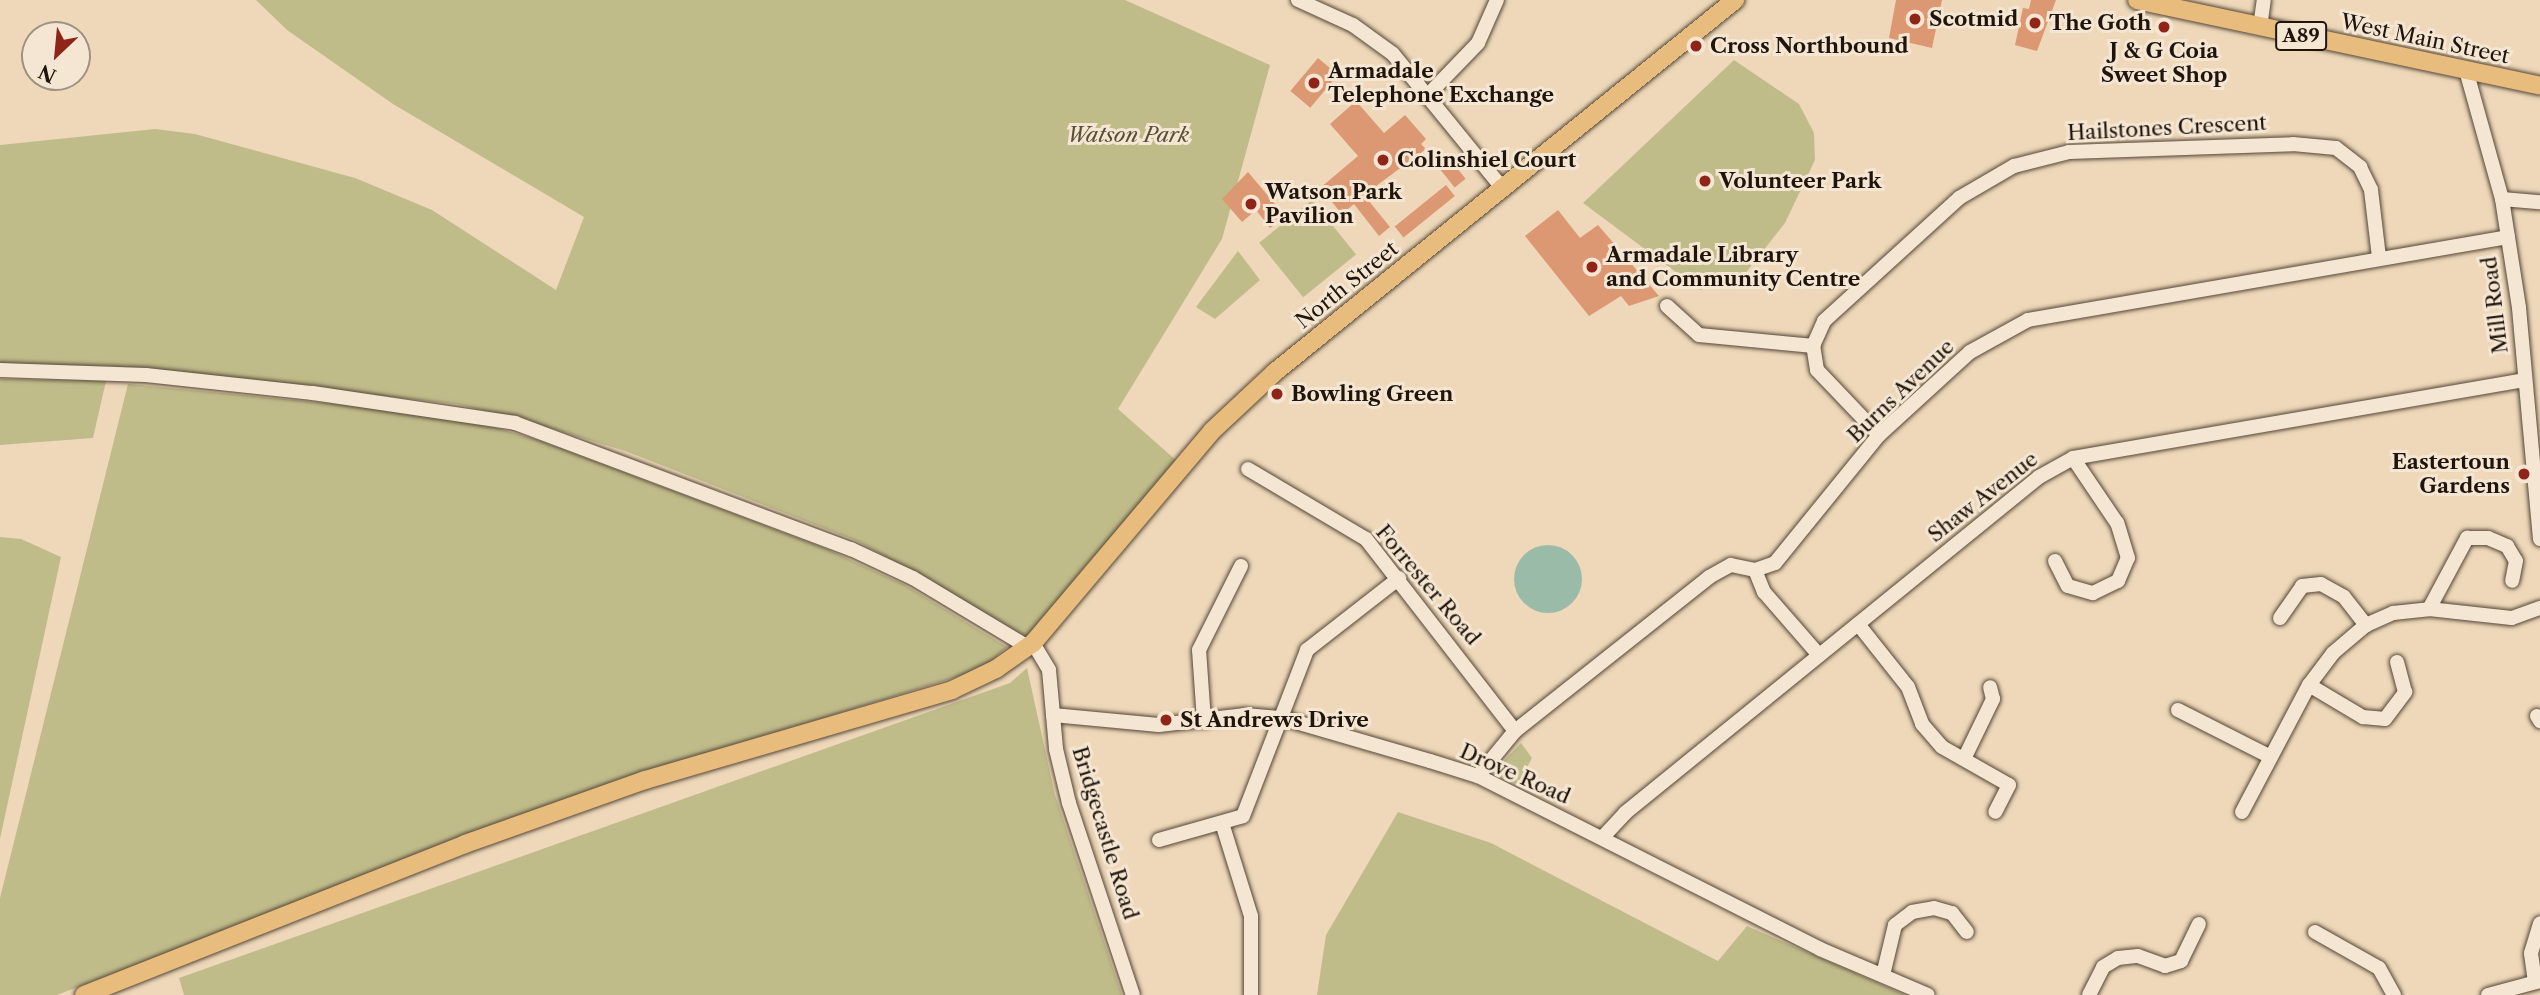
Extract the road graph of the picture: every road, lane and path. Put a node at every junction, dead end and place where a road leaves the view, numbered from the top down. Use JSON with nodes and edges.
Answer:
{"nodes":[{"id":1,"x":1298,"y":0,"type":"edge"},
{"id":2,"x":1497,"y":0,"type":"edge"},
{"id":3,"x":1735,"y":0,"type":"edge"},
{"id":4,"x":2137,"y":0,"type":"edge"},
{"id":5,"x":2264,"y":0,"type":"edge"},
{"id":6,"x":2260,"y":27,"type":"junction"},
{"id":7,"x":2466,"y":70,"type":"junction"},
{"id":8,"x":2540,"y":86,"type":"edge"},
{"id":9,"x":1428,"y":95,"type":"junction"},
{"id":10,"x":1503,"y":189,"type":"junction"},
{"id":11,"x":2502,"y":200,"type":"junction"},
{"id":12,"x":2540,"y":202,"type":"edge"},
{"id":13,"x":2508,"y":237,"type":"junction"},
{"id":14,"x":2379,"y":257,"type":"junction"},
{"id":15,"x":1667,"y":306,"type":"dead end"},
{"id":16,"x":1813,"y":346,"type":"junction"},
{"id":17,"x":0,"y":370,"type":"edge"},
{"id":18,"x":2524,"y":380,"type":"junction"},
{"id":19,"x":1879,"y":435,"type":"junction"},
{"id":20,"x":2073,"y":458,"type":"junction"},
{"id":21,"x":1248,"y":469,"type":"dead end"},
{"id":22,"x":2537,"y":474,"type":"edge"},
{"id":23,"x":2540,"y":539,"type":"edge"},
{"id":24,"x":2055,"y":561,"type":"dead end"},
{"id":25,"x":1241,"y":566,"type":"dead end"},
{"id":26,"x":1755,"y":570,"type":"junction"},
{"id":27,"x":1399,"y":578,"type":"junction"},
{"id":28,"x":2512,"y":581,"type":"dead end"},
{"id":29,"x":2540,"y":608,"type":"edge"},
{"id":30,"x":2429,"y":609,"type":"junction"},
{"id":31,"x":2280,"y":618,"type":"dead end"},
{"id":32,"x":1858,"y":624,"type":"junction"},
{"id":33,"x":2366,"y":625,"type":"junction"},
{"id":34,"x":1030,"y":645,"type":"junction"},
{"id":35,"x":1819,"y":655,"type":"junction"},
{"id":36,"x":2397,"y":662,"type":"dead end"},
{"id":37,"x":2309,"y":685,"type":"junction"},
{"id":38,"x":1990,"y":687,"type":"dead end"},
{"id":39,"x":2178,"y":709,"type":"dead end"},
{"id":40,"x":1053,"y":715,"type":"junction"},
{"id":41,"x":1282,"y":718,"type":"junction"},
{"id":42,"x":1204,"y":720,"type":"junction"},
{"id":43,"x":1515,"y":731,"type":"junction"},
{"id":44,"x":2271,"y":757,"type":"junction"},
{"id":45,"x":1964,"y":759,"type":"junction"},
{"id":46,"x":1478,"y":776,"type":"junction"},
{"id":47,"x":1995,"y":812,"type":"dead end"},
{"id":48,"x":2242,"y":812,"type":"dead end"},
{"id":49,"x":1222,"y":823,"type":"junction"},
{"id":50,"x":1602,"y":838,"type":"junction"},
{"id":51,"x":1159,"y":840,"type":"dead end"},
{"id":52,"x":2540,"y":923,"type":"edge"},
{"id":53,"x":2199,"y":924,"type":"dead end"},
{"id":54,"x":1967,"y":932,"type":"dead end"},
{"id":55,"x":2315,"y":932,"type":"dead end"},
{"id":56,"x":1883,"y":975,"type":"junction"},
{"id":57,"x":2538,"y":981,"type":"edge"},
{"id":58,"x":84,"y":995,"type":"edge"},
{"id":59,"x":1133,"y":995,"type":"edge"},
{"id":60,"x":1251,"y":995,"type":"edge"},
{"id":61,"x":1928,"y":995,"type":"edge"},
{"id":62,"x":2089,"y":995,"type":"edge"},
{"id":63,"x":2394,"y":995,"type":"edge"},
{"id":64,"x":2488,"y":995,"type":"edge"}],
"edges":[{"from":1,"to":9,"type":"street"},
{"from":2,"to":9,"type":"street"},
{"from":3,"to":10,"type":"main road","name":"North Street"},
{"from":4,"to":6,"type":"main road","name":"West Main Street","number":"A89"},
{"from":5,"to":6,"type":"street"},
{"from":6,"to":7,"type":"main road","name":"West Main Street","number":"A89"},
{"from":7,"to":8,"type":"main road","name":"West Main Street","number":"A89"},
{"from":7,"to":11,"type":"street","name":"Mill Road"},
{"from":9,"to":10,"type":"street"},
{"from":10,"to":34,"type":"main road","name":"North Street"},
{"from":11,"to":12,"type":"street"},
{"from":11,"to":13,"type":"street","name":"Mill Road"},
{"from":13,"to":14,"type":"street","name":"Burns Avenue"},
{"from":13,"to":18,"type":"street","name":"Mill Road"},
{"from":14,"to":16,"type":"street","name":"Hailstones Crescent"},
{"from":14,"to":19,"type":"street","name":"Burns Avenue"},
{"from":15,"to":16,"type":"street"},
{"from":16,"to":19,"type":"street"},
{"from":17,"to":34,"type":"street"},
{"from":18,"to":20,"type":"street","name":"Shaw Avenue"},
{"from":18,"to":22,"type":"street","name":"Mill Road"},
{"from":19,"to":26,"type":"street","name":"Burns Avenue"},
{"from":20,"to":24,"type":"street"},
{"from":20,"to":32,"type":"street","name":"Shaw Avenue"},
{"from":21,"to":27,"type":"street","name":"Forrester Road"},
{"from":22,"to":23,"type":"street","name":"Mill Road"},
{"from":25,"to":42,"type":"street"},
{"from":26,"to":35,"type":"street"},
{"from":26,"to":43,"type":"street"},
{"from":27,"to":41,"type":"street"},
{"from":27,"to":43,"type":"street","name":"Forrester Road"},
{"from":28,"to":30,"type":"street"},
{"from":29,"to":30,"type":"street"},
{"from":30,"to":33,"type":"street"},
{"from":31,"to":33,"type":"street"},
{"from":32,"to":35,"type":"street","name":"Shaw Avenue"},
{"from":32,"to":45,"type":"street"},
{"from":33,"to":37,"type":"street"},
{"from":34,"to":40,"type":"street","name":"Bridgecastle Road"},
{"from":34,"to":58,"type":"main road"},
{"from":35,"to":50,"type":"street","name":"Shaw Avenue"},
{"from":36,"to":37,"type":"street"},
{"from":37,"to":44,"type":"street"},
{"from":38,"to":45,"type":"street"},
{"from":39,"to":44,"type":"street"},
{"from":40,"to":42,"type":"street","name":"Drove Road"},
{"from":40,"to":59,"type":"street","name":"Bridgecastle Road"},
{"from":41,"to":42,"type":"street","name":"Drove Road"},
{"from":41,"to":46,"type":"street","name":"Drove Road"},
{"from":41,"to":49,"type":"street"},
{"from":43,"to":46,"type":"street"},
{"from":44,"to":48,"type":"street"},
{"from":45,"to":47,"type":"street"},
{"from":46,"to":50,"type":"street","name":"Drove Road"},
{"from":49,"to":51,"type":"street"},
{"from":49,"to":60,"type":"street"},
{"from":50,"to":56,"type":"street","name":"Drove Road"},
{"from":52,"to":57,"type":"street"},
{"from":53,"to":62,"type":"street"},
{"from":54,"to":56,"type":"street"},
{"from":55,"to":63,"type":"street"},
{"from":56,"to":61,"type":"street","name":"Drove Road"},
{"from":57,"to":64,"type":"street"}]}
